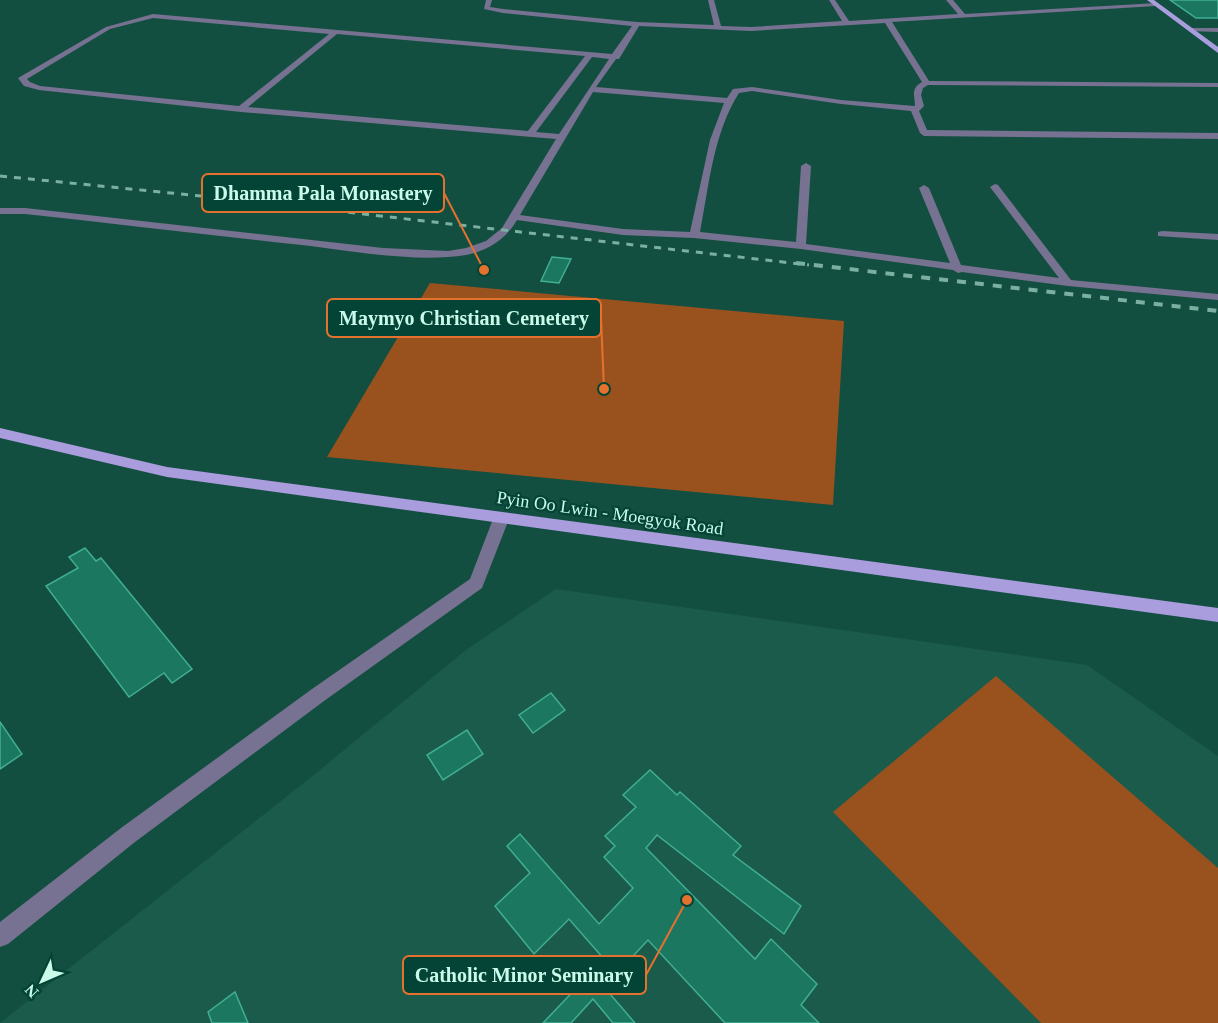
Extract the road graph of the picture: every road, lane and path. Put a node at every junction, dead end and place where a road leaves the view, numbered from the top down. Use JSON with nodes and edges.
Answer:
{"nodes":[{"id":1,"x":489,"y":0,"type":"edge"},
{"id":2,"x":711,"y":0,"type":"edge"},
{"id":3,"x":832,"y":0,"type":"edge"},
{"id":4,"x":949,"y":0,"type":"edge"},
{"id":5,"x":1153,"y":2,"type":"edge"},
{"id":6,"x":963,"y":16,"type":"junction"},
{"id":7,"x":886,"y":20,"type":"junction"},
{"id":8,"x":847,"y":23,"type":"junction"},
{"id":9,"x":637,"y":24,"type":"junction"},
{"id":10,"x":718,"y":28,"type":"junction"},
{"id":11,"x":1191,"y":30,"type":"junction"},
{"id":12,"x":1218,"y":30,"type":"edge"},
{"id":13,"x":336,"y":32,"type":"junction"},
{"id":14,"x":1218,"y":51,"type":"edge"},
{"id":15,"x":590,"y":55,"type":"junction"},
{"id":16,"x":616,"y":57,"type":"junction"},
{"id":17,"x":926,"y":83,"type":"junction"},
{"id":18,"x":1218,"y":85,"type":"edge"},
{"id":19,"x":591,"y":89,"type":"junction"},
{"id":20,"x":728,"y":101,"type":"junction"},
{"id":21,"x":241,"y":109,"type":"junction"},
{"id":22,"x":916,"y":109,"type":"junction"},
{"id":23,"x":530,"y":134,"type":"junction"},
{"id":24,"x":1218,"y":136,"type":"edge"},
{"id":25,"x":563,"y":137,"type":"junction"},
{"id":26,"x":806,"y":166,"type":"dead end"},
{"id":27,"x":995,"y":187,"type":"dead end"},
{"id":28,"x":924,"y":188,"type":"dead end"},
{"id":29,"x":0,"y":211,"type":"edge"},
{"id":30,"x":515,"y":217,"type":"junction"},
{"id":31,"x":1162,"y":234,"type":"dead end"},
{"id":32,"x":694,"y":235,"type":"junction"},
{"id":33,"x":1218,"y":237,"type":"edge"},
{"id":34,"x":801,"y":246,"type":"junction"},
{"id":35,"x":958,"y":270,"type":"junction"},
{"id":36,"x":1068,"y":284,"type":"junction"},
{"id":37,"x":1218,"y":297,"type":"edge"},
{"id":38,"x":0,"y":433,"type":"edge"},
{"id":39,"x":501,"y":519,"type":"junction"},
{"id":40,"x":1218,"y":615,"type":"edge"},
{"id":41,"x":0,"y":936,"type":"edge"}],
"edges":[{"from":1,"to":9,"type":"street"},
{"from":2,"to":10,"type":"street"},
{"from":3,"to":8,"type":"street"},
{"from":4,"to":6,"type":"street"},
{"from":5,"to":6,"type":"street"},
{"from":5,"to":11,"type":"main road"},
{"from":6,"to":7,"type":"street"},
{"from":7,"to":8,"type":"street"},
{"from":7,"to":17,"type":"street"},
{"from":8,"to":10,"type":"street"},
{"from":9,"to":10,"type":"street"},
{"from":9,"to":16,"type":"street"},
{"from":11,"to":12,"type":"street"},
{"from":11,"to":14,"type":"main road"},
{"from":13,"to":15,"type":"street"},
{"from":13,"to":21,"type":"street"},
{"from":13,"to":21,"type":"street"},
{"from":15,"to":16,"type":"street"},
{"from":15,"to":23,"type":"street"},
{"from":16,"to":19,"type":"street"},
{"from":17,"to":18,"type":"street"},
{"from":17,"to":22,"type":"street"},
{"from":19,"to":20,"type":"street"},
{"from":19,"to":25,"type":"street"},
{"from":20,"to":22,"type":"street"},
{"from":20,"to":32,"type":"street"},
{"from":21,"to":23,"type":"street"},
{"from":22,"to":24,"type":"street"},
{"from":23,"to":25,"type":"street"},
{"from":25,"to":30,"type":"street"},
{"from":26,"to":34,"type":"street"},
{"from":27,"to":36,"type":"street"},
{"from":28,"to":35,"type":"street"},
{"from":29,"to":30,"type":"street"},
{"from":30,"to":32,"type":"street"},
{"from":31,"to":33,"type":"street"},
{"from":32,"to":34,"type":"street"},
{"from":34,"to":35,"type":"street"},
{"from":35,"to":36,"type":"street"},
{"from":36,"to":37,"type":"street"},
{"from":38,"to":39,"type":"main road","name":"Pyin Oo Lwin - Moegyok Road"},
{"from":39,"to":40,"type":"main road","name":"Pyin Oo Lwin - Moegyok Road"},
{"from":39,"to":41,"type":"street"}]}
